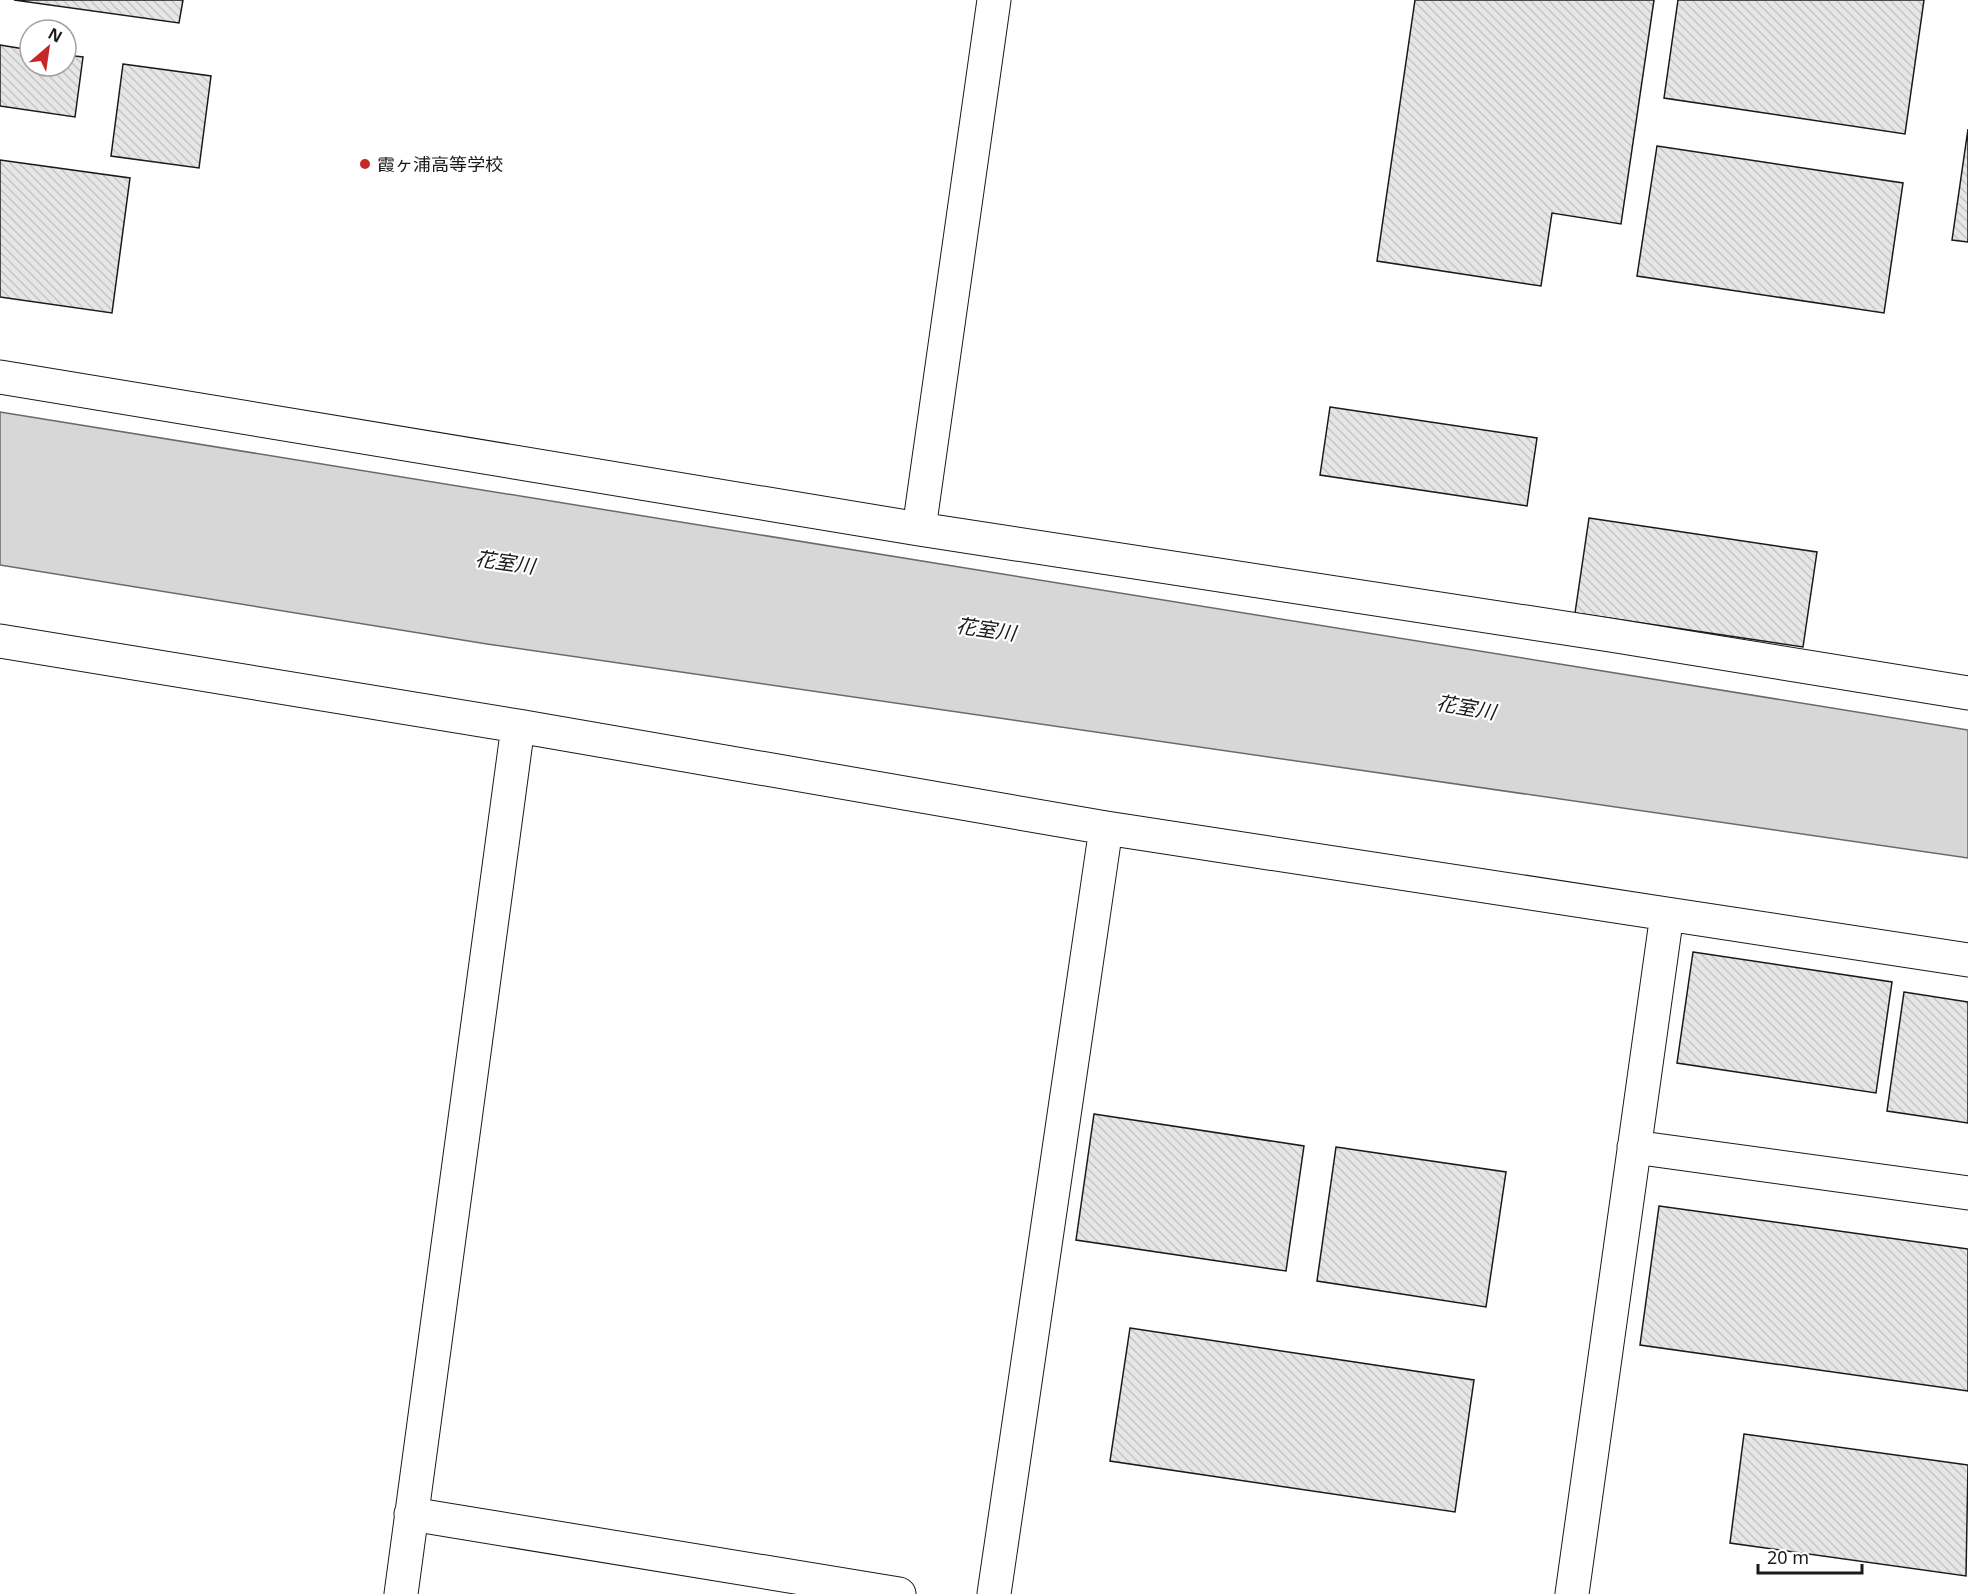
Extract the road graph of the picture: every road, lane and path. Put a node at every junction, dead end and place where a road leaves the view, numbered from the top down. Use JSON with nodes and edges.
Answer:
{"nodes":[{"id":1,"x":994,"y":0,"type":"edge"},
{"id":2,"x":0,"y":377,"type":"edge"},
{"id":3,"x":919,"y":529,"type":"junction"},
{"id":4,"x":0,"y":641,"type":"edge"},
{"id":5,"x":1968,"y":693,"type":"edge"},
{"id":6,"x":518,"y":726,"type":"junction"},
{"id":7,"x":1106,"y":828,"type":"junction"},
{"id":8,"x":1666,"y":914,"type":"junction"},
{"id":9,"x":1968,"y":960,"type":"edge"},
{"id":10,"x":1634,"y":1147,"type":"junction"},
{"id":11,"x":1968,"y":1193,"type":"edge"},
{"id":12,"x":411,"y":1514,"type":"junction"},
{"id":13,"x":401,"y":1594,"type":"edge"},
{"id":14,"x":899,"y":1594,"type":"edge"},
{"id":15,"x":994,"y":1594,"type":"edge"},
{"id":16,"x":1572,"y":1594,"type":"edge"}],
"edges":[{"from":1,"to":3,"type":"street"},
{"from":2,"to":3,"type":"street"},
{"from":3,"to":5,"type":"street"},
{"from":4,"to":6,"type":"street"},
{"from":6,"to":7,"type":"street"},
{"from":6,"to":12,"type":"street"},
{"from":7,"to":8,"type":"street"},
{"from":7,"to":15,"type":"street"},
{"from":8,"to":9,"type":"street"},
{"from":8,"to":10,"type":"street"},
{"from":10,"to":11,"type":"street"},
{"from":10,"to":16,"type":"street"},
{"from":12,"to":13,"type":"street"},
{"from":12,"to":14,"type":"street"}]}
